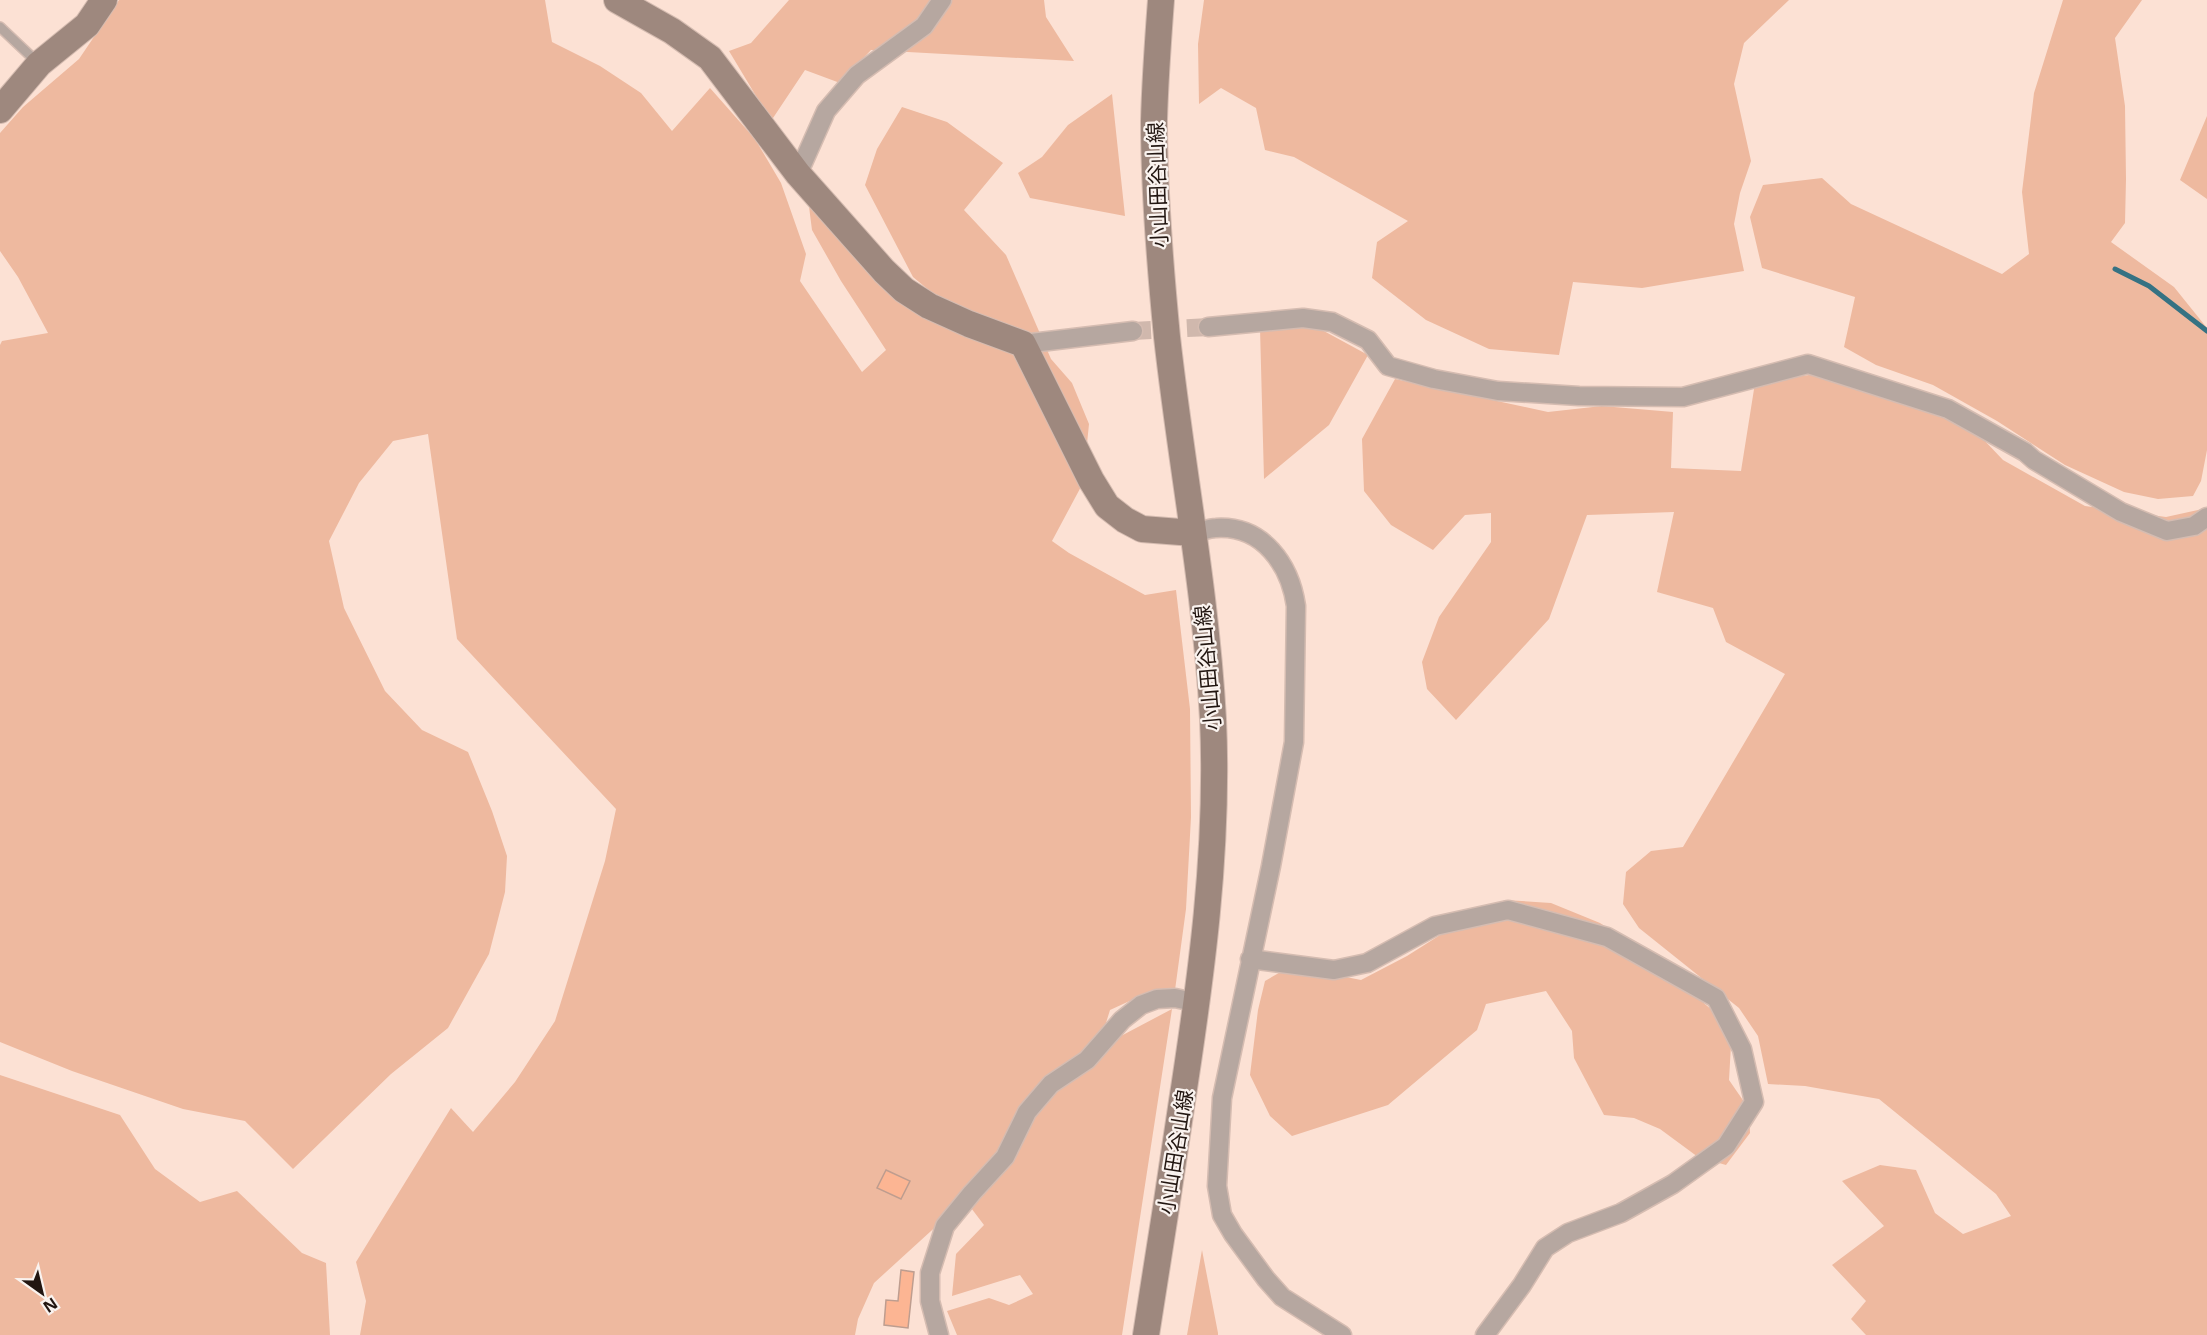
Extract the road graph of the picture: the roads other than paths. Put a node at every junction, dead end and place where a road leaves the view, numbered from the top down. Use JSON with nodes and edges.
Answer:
{"nodes":[{"id":1,"x":104,"y":0,"type":"edge"},
{"id":2,"x":617,"y":0,"type":"edge"},
{"id":3,"x":942,"y":0,"type":"edge"},
{"id":4,"x":1161,"y":0,"type":"edge"},
{"id":5,"x":0,"y":27,"type":"edge"},
{"id":6,"x":39,"y":63,"type":"junction"},
{"id":7,"x":0,"y":110,"type":"edge"},
{"id":8,"x":798,"y":174,"type":"junction"},
{"id":9,"x":1208,"y":327,"type":"tunnel mouth"},
{"id":10,"x":1133,"y":331,"type":"tunnel mouth"},
{"id":11,"x":1023,"y":344,"type":"junction"},
{"id":12,"x":2207,"y":517,"type":"edge"},
{"id":13,"x":1193,"y":533,"type":"junction"},
{"id":14,"x":1250,"y":959,"type":"junction"},
{"id":15,"x":1198,"y":1003,"type":"junction"},
{"id":16,"x":939,"y":1335,"type":"edge"},
{"id":17,"x":1146,"y":1335,"type":"edge"},
{"id":18,"x":1342,"y":1335,"type":"edge"},
{"id":19,"x":1485,"y":1335,"type":"edge"}],
"edges":[{"from":1,"to":6,"type":"main road"},
{"from":2,"to":8,"type":"main road"},
{"from":3,"to":8,"type":"street"},
{"from":4,"to":13,"type":"main road","name":"小山田谷山線"},
{"from":5,"to":6,"type":"lane"},
{"from":6,"to":7,"type":"main road"},
{"from":8,"to":11,"type":"main road"},
{"from":9,"to":12,"type":"street"},
{"from":10,"to":11,"type":"street"},
{"from":11,"to":13,"type":"main road"},
{"from":13,"to":14,"type":"street"},
{"from":13,"to":15,"type":"main road","name":"小山田谷山線"},
{"from":14,"to":18,"type":"street"},
{"from":14,"to":19,"type":"street"},
{"from":15,"to":16,"type":"street"},
{"from":15,"to":17,"type":"main road","name":"小山田谷山線"}]}
